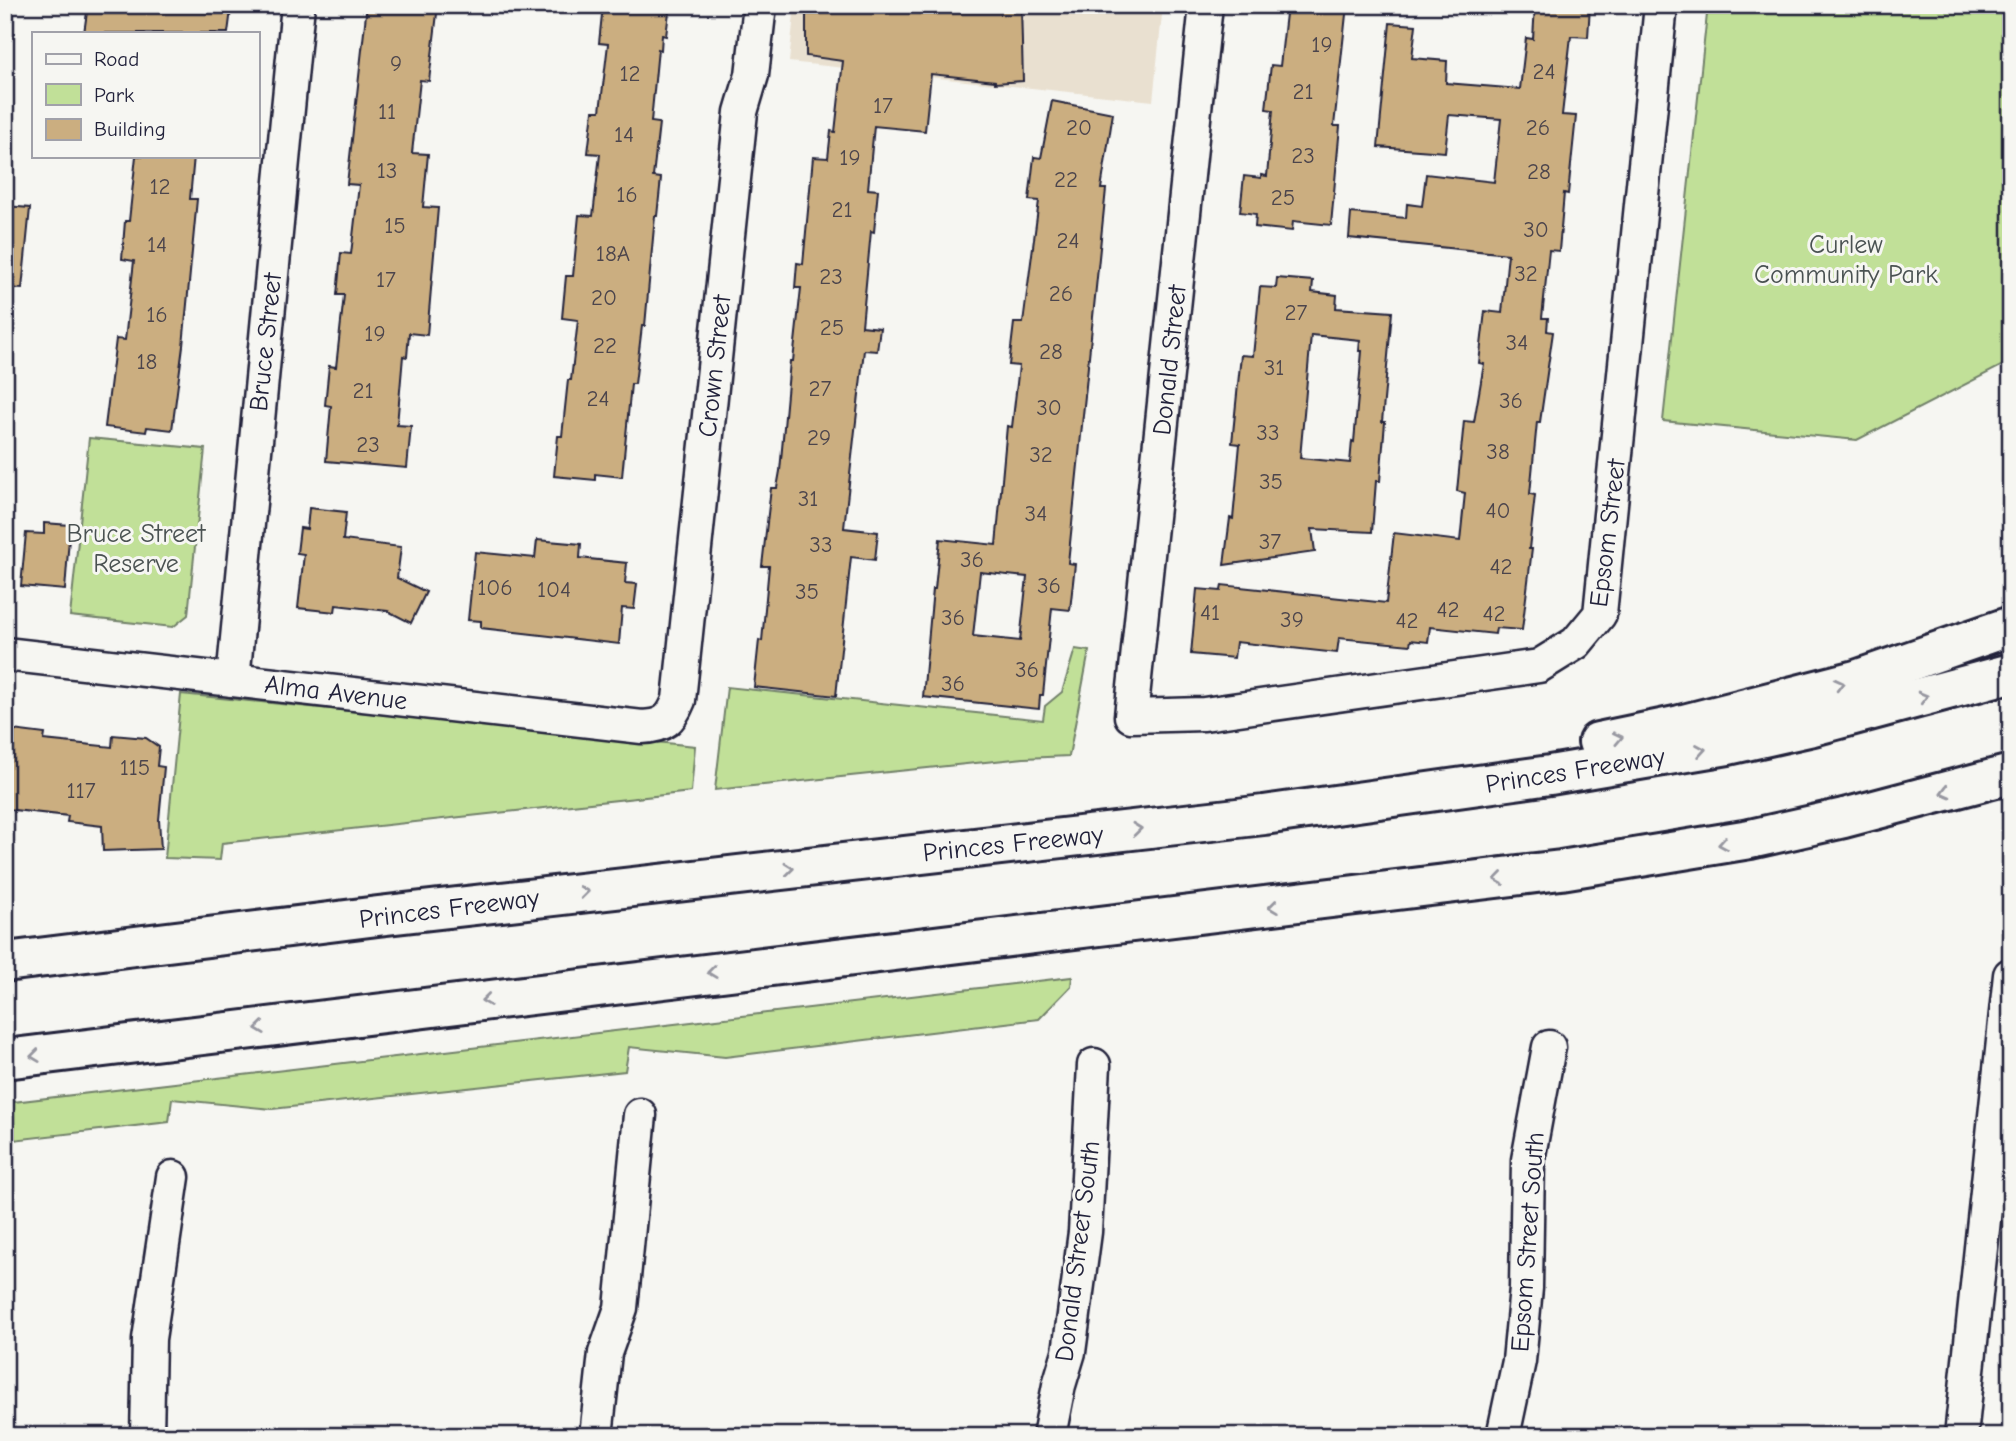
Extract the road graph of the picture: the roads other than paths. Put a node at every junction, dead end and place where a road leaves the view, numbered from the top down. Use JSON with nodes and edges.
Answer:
{"nodes":[{"id":1,"x":298,"y":5,"type":"edge"},
{"id":2,"x":760,"y":5,"type":"edge"},
{"id":3,"x":1206,"y":5,"type":"edge"},
{"id":4,"x":1661,"y":5,"type":"edge"},
{"id":5,"x":2011,"y":626,"type":"edge"},
{"id":6,"x":5,"y":654,"type":"edge"},
{"id":7,"x":2011,"y":673,"type":"edge"},
{"id":8,"x":233,"y":680,"type":"junction"},
{"id":9,"x":1131,"y":716,"type":"joint"},
{"id":10,"x":665,"y":723,"type":"joint"},
{"id":11,"x":2011,"y":774,"type":"edge"},
{"id":12,"x":1265,"y":815,"type":"junction"},
{"id":13,"x":378,"y":916,"type":"junction"},
{"id":14,"x":5,"y":945,"type":"edge"},
{"id":15,"x":5,"y":961,"type":"edge"},
{"id":16,"x":2010,"y":975,"type":"edge"},
{"id":17,"x":1549,"y":1047,"type":"dead end"},
{"id":18,"x":5,"y":1059,"type":"edge"},
{"id":19,"x":1094,"y":1065,"type":"dead end"},
{"id":20,"x":640,"y":1115,"type":"dead end"},
{"id":21,"x":173,"y":1177,"type":"dead end"},
{"id":22,"x":147,"y":1436,"type":"edge"},
{"id":23,"x":596,"y":1436,"type":"edge"},
{"id":24,"x":1049,"y":1436,"type":"edge"},
{"id":25,"x":1503,"y":1436,"type":"edge"},
{"id":26,"x":1961,"y":1436,"type":"edge"}],
"edges":[{"from":1,"to":8,"type":"street","name":"Bruce Street"},
{"from":2,"to":10,"type":"street","name":"Crown Street"},
{"from":3,"to":9,"type":"street","name":"Donald Street"},
{"from":4,"to":9,"type":"street","name":"Epsom Street"},
{"from":12,"to":5,"type":"highway","one_way":true},
{"from":6,"to":8,"type":"street","name":"Alma Avenue"},
{"from":12,"to":7,"type":"highway","name":"Princes Freeway","one_way":true},
{"from":8,"to":10,"type":"street","name":"Alma Avenue"},
{"from":11,"to":18,"type":"highway","one_way":true},
{"from":13,"to":12,"type":"highway","name":"Princes Freeway","one_way":true},
{"from":13,"to":14,"type":"highway"},
{"from":13,"to":15,"type":"highway","name":"Princes Freeway"},
{"from":16,"to":26,"type":"street"},
{"from":17,"to":25,"type":"street","name":"Epsom Street South"},
{"from":19,"to":24,"type":"street","name":"Donald Street South"},
{"from":20,"to":23,"type":"street"},
{"from":21,"to":22,"type":"street"}]}
